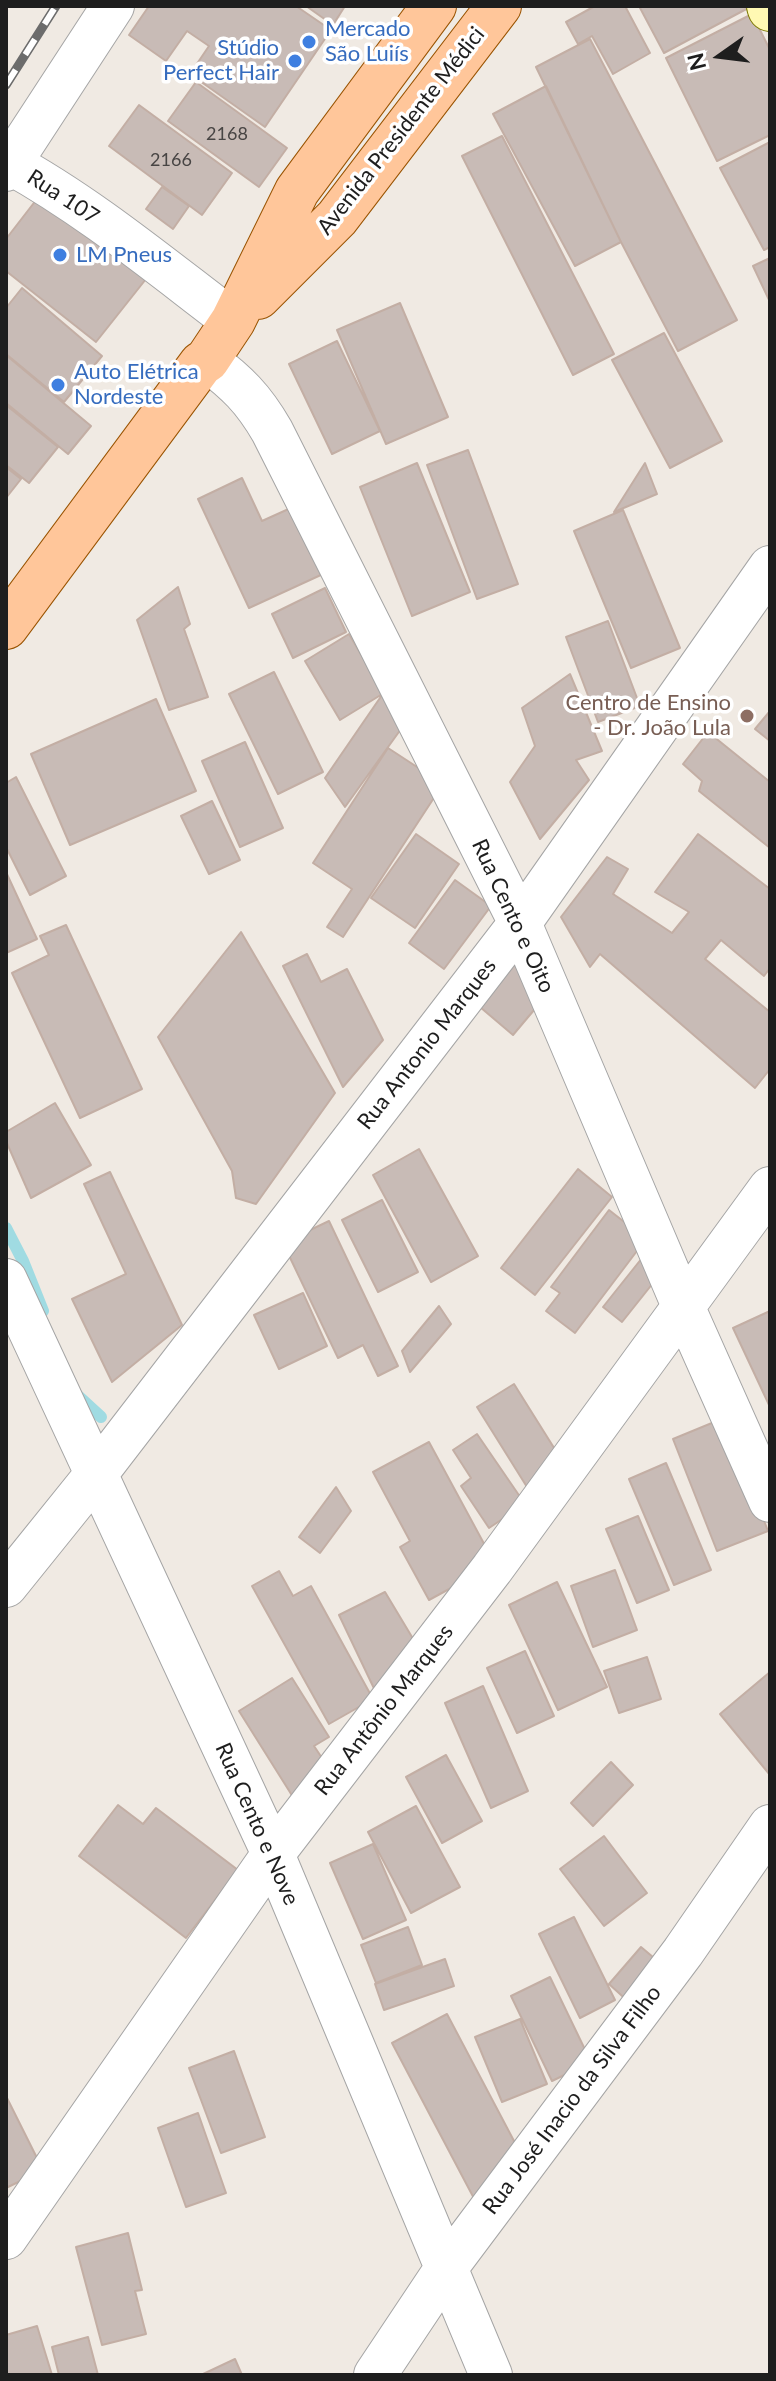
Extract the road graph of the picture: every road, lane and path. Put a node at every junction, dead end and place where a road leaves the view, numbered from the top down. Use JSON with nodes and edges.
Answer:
{"nodes":[{"id":1,"x":113,"y":6,"type":"edge"},
{"id":2,"x":434,"y":6,"type":"edge"},
{"id":3,"x":499,"y":6,"type":"edge"},
{"id":4,"x":7,"y":165,"type":"edge"},
{"id":5,"x":233,"y":321,"type":"junction"},
{"id":6,"x":207,"y":360,"type":"junction"},
{"id":7,"x":770,"y":567,"type":"edge"},
{"id":8,"x":6,"y":627,"type":"edge"},
{"id":9,"x":520,"y":923,"type":"junction"},
{"id":10,"x":770,"y":1188,"type":"edge"},
{"id":11,"x":6,"y":1280,"type":"edge"},
{"id":12,"x":683,"y":1306,"type":"junction"},
{"id":13,"x":97,"y":1473,"type":"junction"},
{"id":14,"x":770,"y":1501,"type":"edge"},
{"id":15,"x":6,"y":1586,"type":"edge"},
{"id":16,"x":770,"y":1826,"type":"edge"},
{"id":17,"x":273,"y":1854,"type":"junction"},
{"id":18,"x":6,"y":2238,"type":"edge"},
{"id":19,"x":447,"y":2267,"type":"junction"},
{"id":20,"x":375,"y":2375,"type":"edge"},
{"id":21,"x":491,"y":2375,"type":"edge"}],
"edges":[{"from":1,"to":4,"type":"street"},
{"from":2,"to":5,"type":"main road","name":"Avenida Presidente Médici"},
{"from":3,"to":5,"type":"main road","name":"Avenida Presidente Médici"},
{"from":4,"to":5,"type":"street","name":"Rua 107"},
{"from":5,"to":6,"type":"main road","name":"Avenida Presidente Médici"},
{"from":6,"to":8,"type":"main road","name":"Avenida Presidente Médici"},
{"from":6,"to":9,"type":"street","name":"Rua Cento e Oito"},
{"from":7,"to":9,"type":"street","name":"Rua Antonio Marques"},
{"from":9,"to":12,"type":"street","name":"Rua Cento e Oito"},
{"from":9,"to":13,"type":"street","name":"Rua Antonio Marques"},
{"from":10,"to":12,"type":"street","name":"Rua Antônio Marques"},
{"from":11,"to":13,"type":"street","name":"Rua Cento e Nove"},
{"from":12,"to":14,"type":"street","name":"Rua Cento e Oito"},
{"from":12,"to":17,"type":"street","name":"Rua Antônio Marques"},
{"from":13,"to":15,"type":"street","name":"Rua Antonio Marques"},
{"from":13,"to":17,"type":"street","name":"Rua Cento e Nove"},
{"from":16,"to":19,"type":"street","name":"Rua José Inacio da Silva Filho"},
{"from":17,"to":18,"type":"street","name":"Rua Antônio Marques"},
{"from":17,"to":19,"type":"street","name":"Rua Cento e Nove"},
{"from":19,"to":20,"type":"street","name":"Rua José Inacio da Silva Filho"},
{"from":19,"to":21,"type":"street","name":"Rua Cento e Nove"}]}
